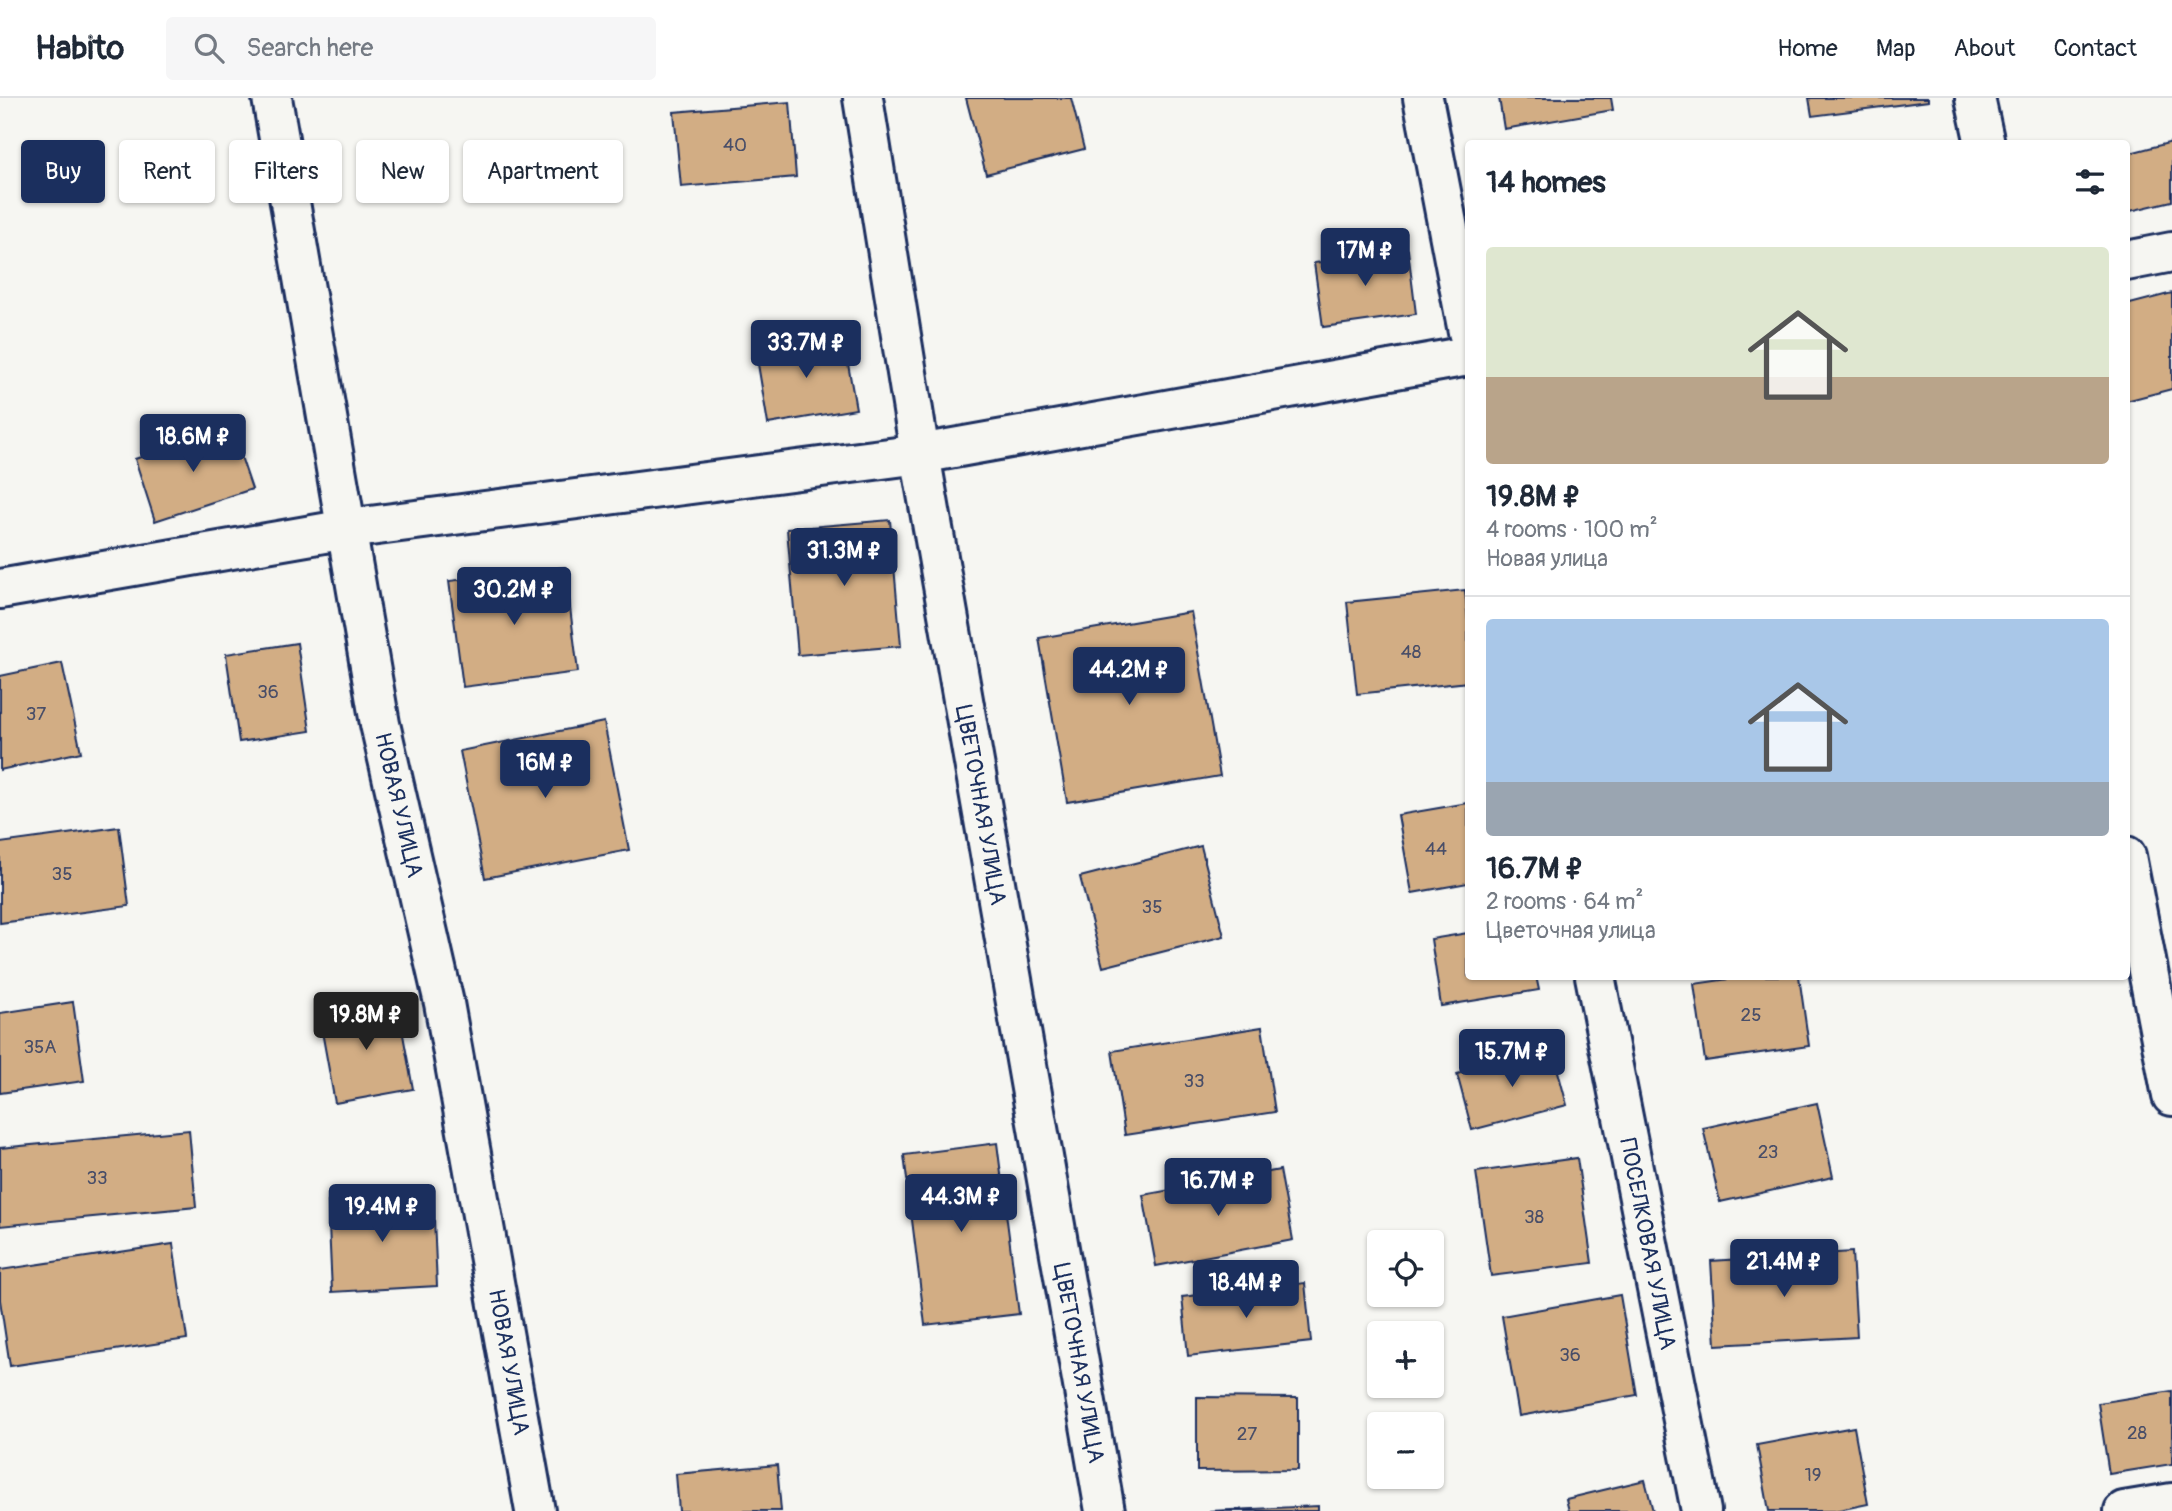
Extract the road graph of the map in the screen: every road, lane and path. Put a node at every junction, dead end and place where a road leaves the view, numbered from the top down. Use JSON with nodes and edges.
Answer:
{"nodes":[{"id":1,"x":272,"y":98,"type":"edge"},
{"id":2,"x":863,"y":98,"type":"edge"},
{"id":3,"x":1423,"y":98,"type":"edge"},
{"id":4,"x":1975,"y":98,"type":"edge"},
{"id":5,"x":1984,"y":140,"type":"edge"},
{"id":6,"x":2172,"y":252,"type":"edge"},
{"id":7,"x":2130,"y":260,"type":"edge"},
{"id":8,"x":1465,"y":316,"type":"edge"},
{"id":9,"x":1465,"y":357,"type":"edge"},
{"id":10,"x":920,"y":454,"type":"junction"},
{"id":11,"x":347,"y":529,"type":"junction"},
{"id":12,"x":0,"y":589,"type":"edge"},
{"id":13,"x":2130,"y":877,"type":"edge"},
{"id":14,"x":1596,"y":980,"type":"edge"},
{"id":15,"x":2172,"y":1096,"type":"edge"},
{"id":16,"x":2172,"y":1503,"type":"edge"},
{"id":17,"x":536,"y":1511,"type":"edge"},
{"id":18,"x":1105,"y":1511,"type":"edge"},
{"id":19,"x":1701,"y":1511,"type":"edge"},
{"id":20,"x":2124,"y":1511,"type":"edge"}],
"edges":[{"from":1,"to":11,"type":"street","name":"НОВАЯ УЛИЦА"},
{"from":2,"to":10,"type":"street","name":"ЦВЕТОЧНАЯ УЛИЦА"},
{"from":3,"to":8,"type":"street"},
{"from":4,"to":5,"type":"street"},
{"from":6,"to":7,"type":"street"},
{"from":9,"to":10,"type":"street"},
{"from":10,"to":11,"type":"street"},
{"from":10,"to":18,"type":"street","name":"ЦВЕТОЧНАЯ УЛИЦА"},
{"from":11,"to":12,"type":"street"},
{"from":11,"to":17,"type":"street","name":"НОВАЯ УЛИЦА"},
{"from":13,"to":15,"type":"street"},
{"from":14,"to":19,"type":"street","name":"ПОСЕЛКОВАЯ УЛИЦА"},
{"from":16,"to":20,"type":"street"}]}
